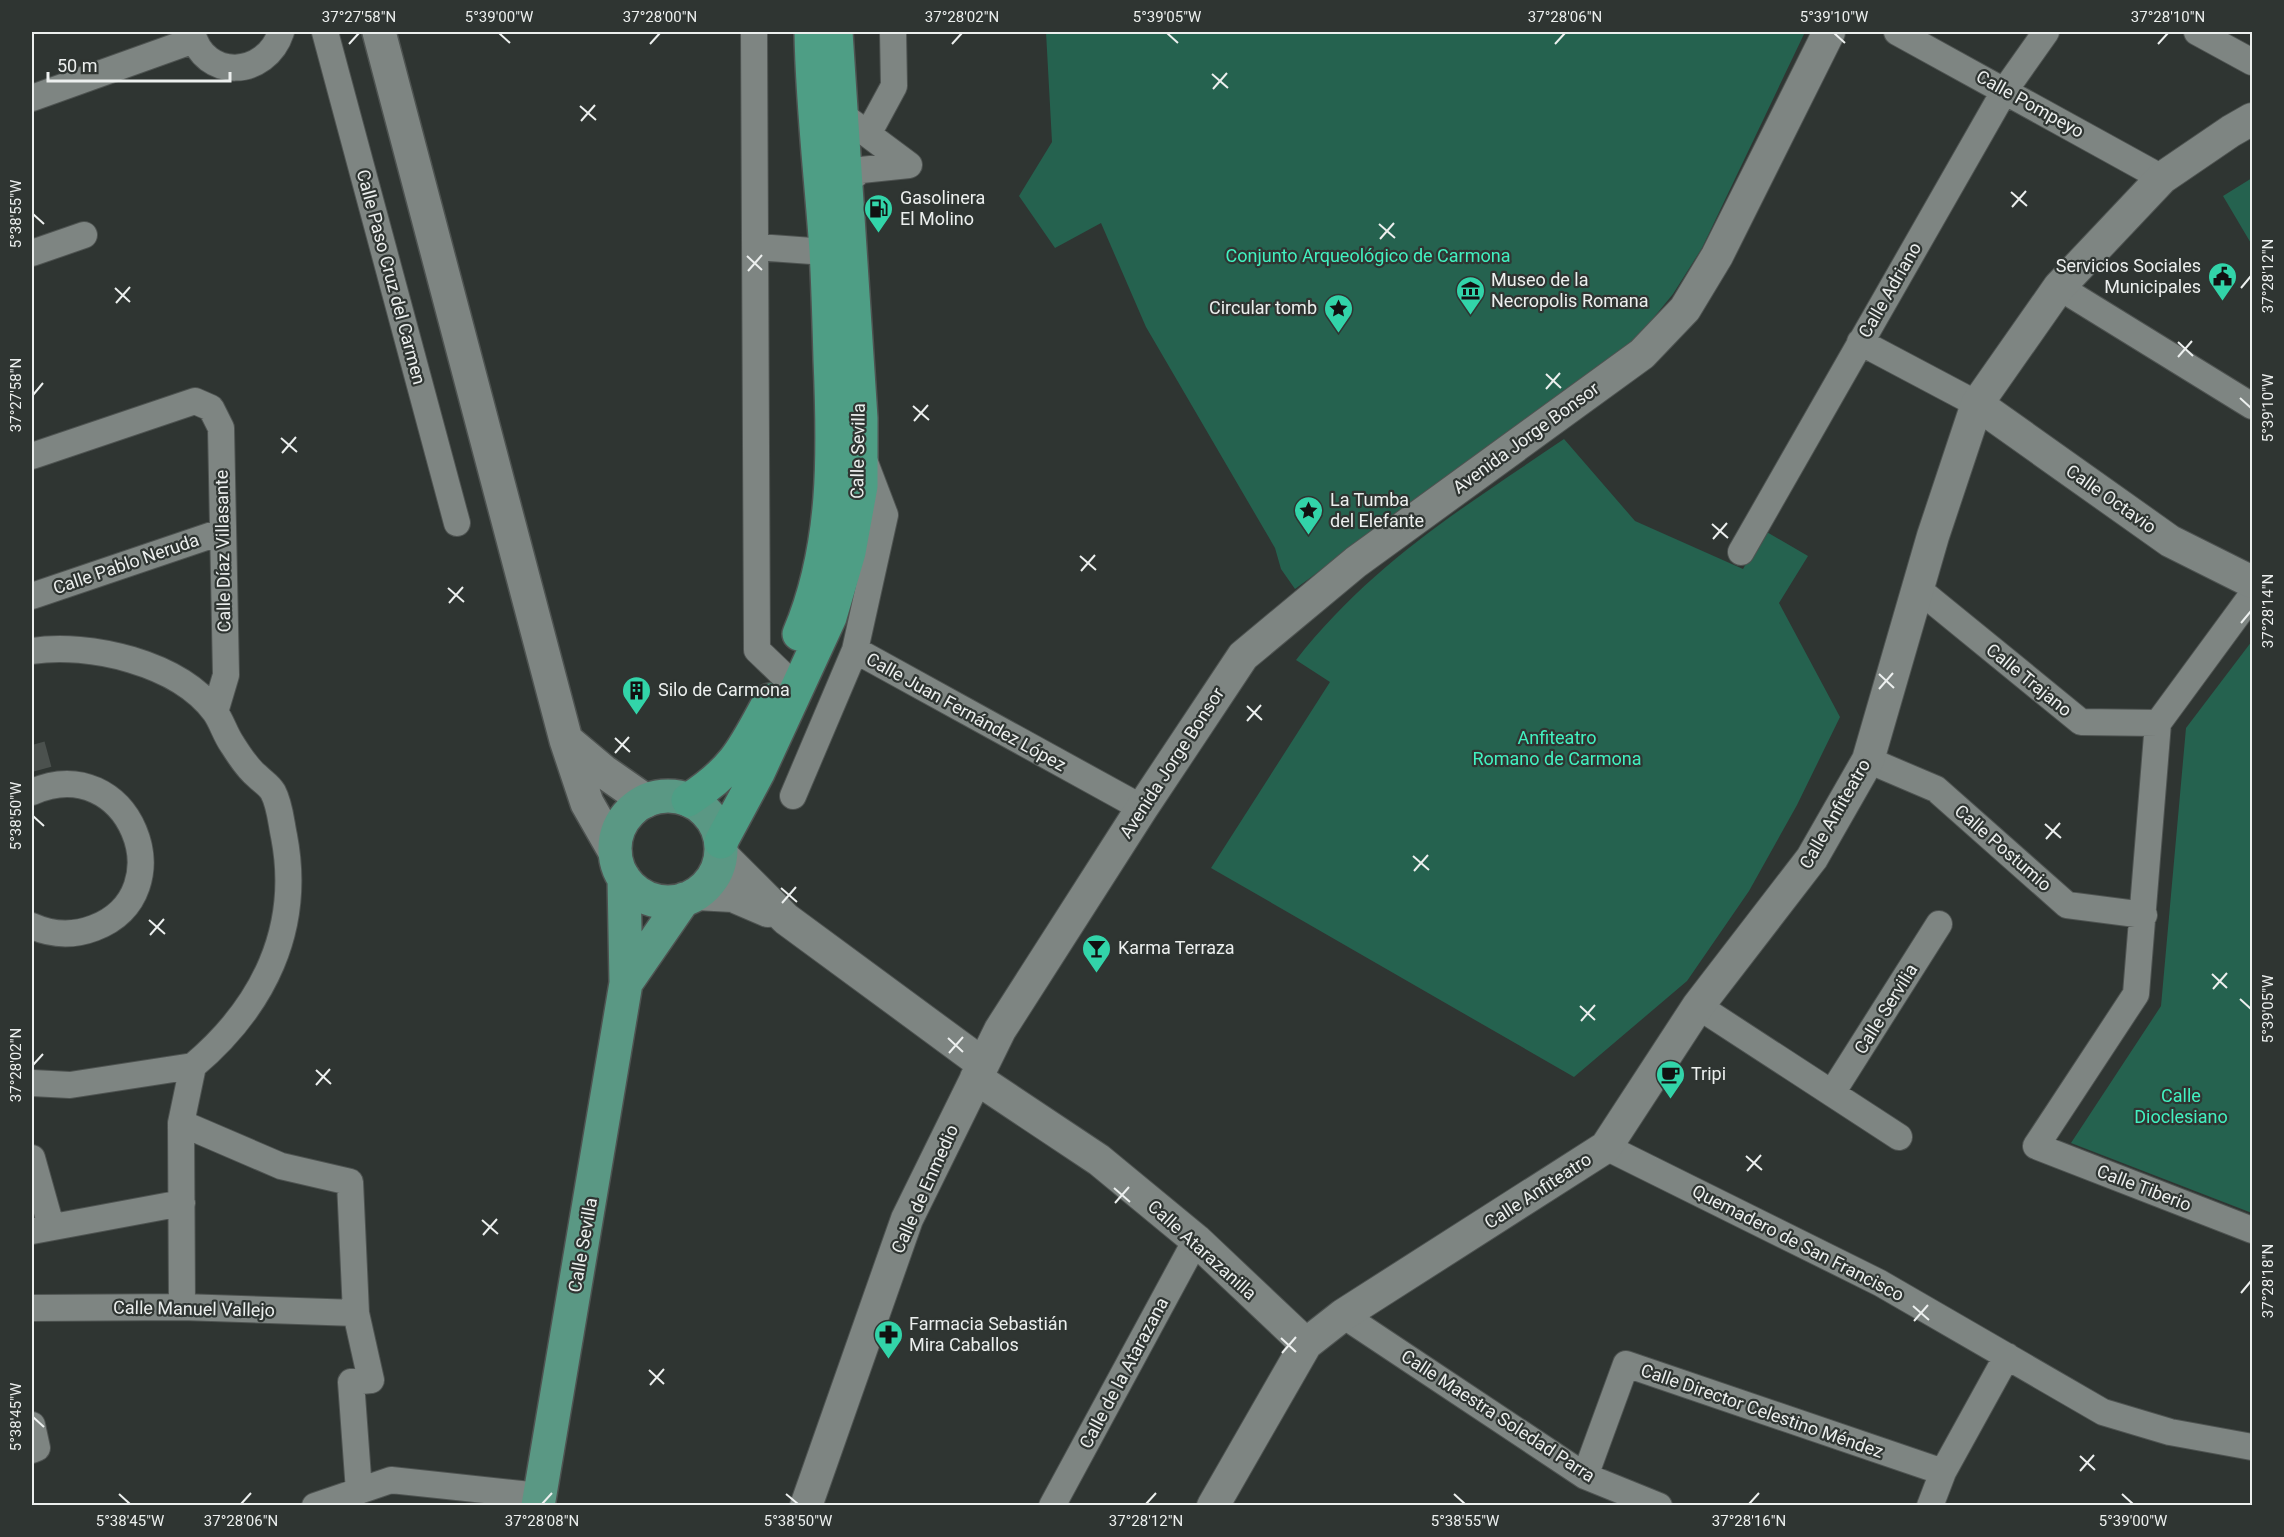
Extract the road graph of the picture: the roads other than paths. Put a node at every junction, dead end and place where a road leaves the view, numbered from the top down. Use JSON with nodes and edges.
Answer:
{"nodes":[{"id":1,"x":281,"y":32,"type":"edge"},
{"id":2,"x":325,"y":32,"type":"edge"},
{"id":3,"x":378,"y":32,"type":"edge"},
{"id":4,"x":754,"y":32,"type":"edge"},
{"id":5,"x":811,"y":32,"type":"edge"},
{"id":6,"x":836,"y":32,"type":"edge"},
{"id":7,"x":893,"y":32,"type":"edge"},
{"id":8,"x":1829,"y":32,"type":"edge"},
{"id":9,"x":1897,"y":32,"type":"edge"},
{"id":10,"x":2046,"y":32,"type":"edge"},
{"id":11,"x":2197,"y":32,"type":"edge"},
{"id":12,"x":193,"y":36,"type":"edge"},
{"id":13,"x":2253,"y":62,"type":"edge"},
{"id":14,"x":2005,"y":90,"type":"junction"},
{"id":15,"x":32,"y":98,"type":"edge"},
{"id":16,"x":2253,"y":119,"type":"edge"},
{"id":17,"x":855,"y":124,"type":"junction"},
{"id":18,"x":2162,"y":178,"type":"junction"},
{"id":19,"x":846,"y":182,"type":"junction"},
{"id":20,"x":84,"y":235,"type":"dead end"},
{"id":21,"x":757,"y":247,"type":"junction"},
{"id":22,"x":826,"y":252,"type":"junction"},
{"id":23,"x":32,"y":253,"type":"edge"},
{"id":24,"x":2059,"y":287,"type":"junction"},
{"id":25,"x":1860,"y":342,"type":"junction"},
{"id":26,"x":1977,"y":404,"type":"junction"},
{"id":27,"x":2253,"y":406,"type":"edge"},
{"id":28,"x":832,"y":414,"type":"junction"},
{"id":29,"x":861,"y":452,"type":"junction"},
{"id":30,"x":32,"y":456,"type":"edge"},
{"id":31,"x":457,"y":523,"type":"dead end"},
{"id":32,"x":221,"y":532,"type":"junction"},
{"id":33,"x":1741,"y":552,"type":"dead end"},
{"id":34,"x":2253,"y":582,"type":"edge"},
{"id":35,"x":1918,"y":589,"type":"junction"},
{"id":36,"x":2253,"y":595,"type":"edge"},
{"id":37,"x":32,"y":596,"type":"edge"},
{"id":38,"x":855,"y":650,"type":"junction"},
{"id":39,"x":32,"y":651,"type":"edge"},
{"id":40,"x":782,"y":674,"type":"junction"},
{"id":41,"x":215,"y":712,"type":"junction"},
{"id":42,"x":2158,"y":723,"type":"junction"},
{"id":43,"x":566,"y":740,"type":"junction"},
{"id":44,"x":1868,"y":760,"type":"junction"},
{"id":45,"x":39,"y":786,"type":"edge"},
{"id":46,"x":793,"y":796,"type":"dead end"},
{"id":47,"x":688,"y":800,"type":"junction"},
{"id":48,"x":646,"y":801,"type":"junction"},
{"id":49,"x":1142,"y":808,"type":"junction"},
{"id":50,"x":721,"y":848,"type":"junction"},
{"id":51,"x":620,"y":865,"type":"junction"},
{"id":52,"x":691,"y":896,"type":"junction"},
{"id":53,"x":2144,"y":915,"type":"junction"},
{"id":54,"x":786,"y":919,"type":"junction"},
{"id":55,"x":1939,"y":924,"type":"dead end"},
{"id":56,"x":32,"y":926,"type":"edge"},
{"id":57,"x":626,"y":983,"type":"junction"},
{"id":58,"x":1698,"y":1006,"type":"junction"},
{"id":59,"x":193,"y":1066,"type":"junction"},
{"id":60,"x":980,"y":1071,"type":"junction"},
{"id":61,"x":32,"y":1083,"type":"edge"},
{"id":62,"x":1832,"y":1093,"type":"junction"},
{"id":63,"x":181,"y":1123,"type":"junction"},
{"id":64,"x":1899,"y":1137,"type":"dead end"},
{"id":65,"x":1606,"y":1147,"type":"junction"},
{"id":66,"x":32,"y":1158,"type":"edge"},
{"id":67,"x":182,"y":1203,"type":"junction"},
{"id":68,"x":41,"y":1228,"type":"edge"},
{"id":69,"x":2253,"y":1230,"type":"edge"},
{"id":70,"x":1196,"y":1240,"type":"junction"},
{"id":71,"x":182,"y":1307,"type":"junction"},
{"id":72,"x":32,"y":1308,"type":"edge"},
{"id":73,"x":356,"y":1313,"type":"junction"},
{"id":74,"x":1343,"y":1315,"type":"junction"},
{"id":75,"x":1306,"y":1344,"type":"junction"},
{"id":76,"x":2007,"y":1356,"type":"junction"},
{"id":77,"x":32,"y":1425,"type":"edge"},
{"id":78,"x":2253,"y":1447,"type":"edge"},
{"id":79,"x":32,"y":1450,"type":"edge"},
{"id":80,"x":1943,"y":1472,"type":"junction"},
{"id":81,"x":1585,"y":1476,"type":"junction"},
{"id":82,"x":359,"y":1491,"type":"junction"},
{"id":83,"x":539,"y":1501,"type":"edge"},
{"id":84,"x":315,"y":1506,"type":"edge"},
{"id":85,"x":806,"y":1506,"type":"edge"},
{"id":86,"x":1052,"y":1506,"type":"edge"},
{"id":87,"x":1213,"y":1506,"type":"edge"},
{"id":88,"x":1659,"y":1506,"type":"edge"},
{"id":89,"x":1930,"y":1506,"type":"edge"}],
"edges":[{"from":1,"to":12,"type":"street"},
{"from":2,"to":31,"type":"street","name":"Calle Paso Cruz del Carmen"},
{"from":3,"to":43,"type":"main road"},
{"from":4,"to":21,"type":"street"},
{"from":5,"to":22,"type":"highway","name":"Calle Sevilla"},
{"from":6,"to":17,"type":"highway","name":"Calle Sevilla"},
{"from":7,"to":17,"type":"street"},
{"from":8,"to":49,"type":"street","name":"Avenida Jorge Bonsor"},
{"from":9,"to":14,"type":"street","name":"Calle Pompeyo"},
{"from":10,"to":14,"type":"street","name":"Calle Adriano"},
{"from":11,"to":13,"type":"street"},
{"from":12,"to":15,"type":"street"},
{"from":14,"to":18,"type":"street","name":"Calle Pompeyo"},
{"from":14,"to":25,"type":"street","name":"Calle Adriano"},
{"from":16,"to":18,"type":"street","name":"Calle Anfiteatro"},
{"from":17,"to":19,"type":"highway","name":"Calle Sevilla"},
{"from":17,"to":19,"type":"street"},
{"from":18,"to":24,"type":"street","name":"Calle Anfiteatro"},
{"from":19,"to":29,"type":"highway","name":"Calle Sevilla"},
{"from":20,"to":23,"type":"street"},
{"from":21,"to":22,"type":"street"},
{"from":21,"to":40,"type":"street"},
{"from":22,"to":28,"type":"highway","name":"Calle Sevilla"},
{"from":24,"to":26,"type":"street","name":"Calle Anfiteatro"},
{"from":24,"to":27,"type":"street"},
{"from":25,"to":26,"type":"street"},
{"from":25,"to":33,"type":"street","name":"Calle Adriano"},
{"from":26,"to":34,"type":"street","name":"Calle Octavio"},
{"from":26,"to":35,"type":"street","name":"Calle Anfiteatro"},
{"from":28,"to":29,"type":"street","name":"Calle Juan Fernández López"},
{"from":28,"to":40,"type":"highway","name":"Calle Sevilla"},
{"from":29,"to":38,"type":"street","name":"Calle Juan Fernández López"},
{"from":29,"to":50,"type":"highway","name":"Calle Sevilla"},
{"from":30,"to":32,"type":"street","name":"Calle Díaz Villasante"},
{"from":32,"to":37,"type":"street","name":"Calle Pablo Neruda"},
{"from":32,"to":41,"type":"street","name":"Calle Díaz Villasante"},
{"from":35,"to":42,"type":"street","name":"Calle Trajano"},
{"from":35,"to":44,"type":"street","name":"Calle Anfiteatro"},
{"from":36,"to":42,"type":"street"},
{"from":38,"to":46,"type":"street"},
{"from":38,"to":49,"type":"street","name":"Calle Juan Fernández López"},
{"from":39,"to":41,"type":"street"},
{"from":40,"to":47,"type":"highway","name":"Calle Sevilla"},
{"from":41,"to":59,"type":"street"},
{"from":42,"to":53,"type":"street"},
{"from":43,"to":48,"type":"main road"},
{"from":43,"to":51,"type":"main road"},
{"from":44,"to":53,"type":"street","name":"Calle Postumio"},
{"from":44,"to":58,"type":"street","name":"Calle Anfiteatro"},
{"from":45,"to":56,"type":"street"},
{"from":47,"to":48,"type":"main road"},
{"from":47,"to":50,"type":"main road"},
{"from":48,"to":51,"type":"main road"},
{"from":49,"to":60,"type":"street","name":"Avenida Jorge Bonsor"},
{"from":50,"to":52,"type":"main road"},
{"from":50,"to":54,"type":"street"},
{"from":51,"to":52,"type":"main road"},
{"from":51,"to":57,"type":"main road","name":"Calle Sevilla"},
{"from":52,"to":54,"type":"street"},
{"from":52,"to":57,"type":"main road"},
{"from":53,"to":69,"type":"street","name":"Calle Tiberio"},
{"from":54,"to":60,"type":"street"},
{"from":55,"to":62,"type":"street","name":"Calle Servilia"},
{"from":57,"to":83,"type":"main road","name":"Calle Sevilla"},
{"from":58,"to":62,"type":"street"},
{"from":58,"to":65,"type":"street","name":"Calle Anfiteatro"},
{"from":59,"to":61,"type":"street"},
{"from":59,"to":63,"type":"street"},
{"from":60,"to":70,"type":"street","name":"Calle Atarazanilla"},
{"from":60,"to":85,"type":"street","name":"Calle de Enmedio"},
{"from":62,"to":64,"type":"street"},
{"from":63,"to":67,"type":"street"},
{"from":63,"to":73,"type":"street"},
{"from":65,"to":74,"type":"street","name":"Calle Anfiteatro"},
{"from":65,"to":76,"type":"street","name":"Quemadero de San Francisco"},
{"from":66,"to":68,"type":"street"},
{"from":67,"to":68,"type":"street"},
{"from":67,"to":71,"type":"street"},
{"from":70,"to":75,"type":"street","name":"Calle Atarazanilla"},
{"from":70,"to":86,"type":"street","name":"Calle de la Atarazana"},
{"from":71,"to":72,"type":"street","name":"Calle Manuel Vallejo"},
{"from":71,"to":73,"type":"street","name":"Calle Manuel Vallejo"},
{"from":73,"to":82,"type":"street"},
{"from":74,"to":75,"type":"street","name":"Calle Anfiteatro"},
{"from":74,"to":81,"type":"street","name":"Calle Maestra Soledad Parra"},
{"from":75,"to":87,"type":"street"},
{"from":76,"to":78,"type":"street","name":"Quemadero de San Francisco"},
{"from":76,"to":80,"type":"street"},
{"from":77,"to":79,"type":"street"},
{"from":80,"to":81,"type":"street","name":"Calle Director Celestino Méndez"},
{"from":80,"to":89,"type":"street"},
{"from":81,"to":88,"type":"street","name":"Calle Maestra Soledad Parra"},
{"from":82,"to":83,"type":"street"},
{"from":82,"to":84,"type":"street"}]}
